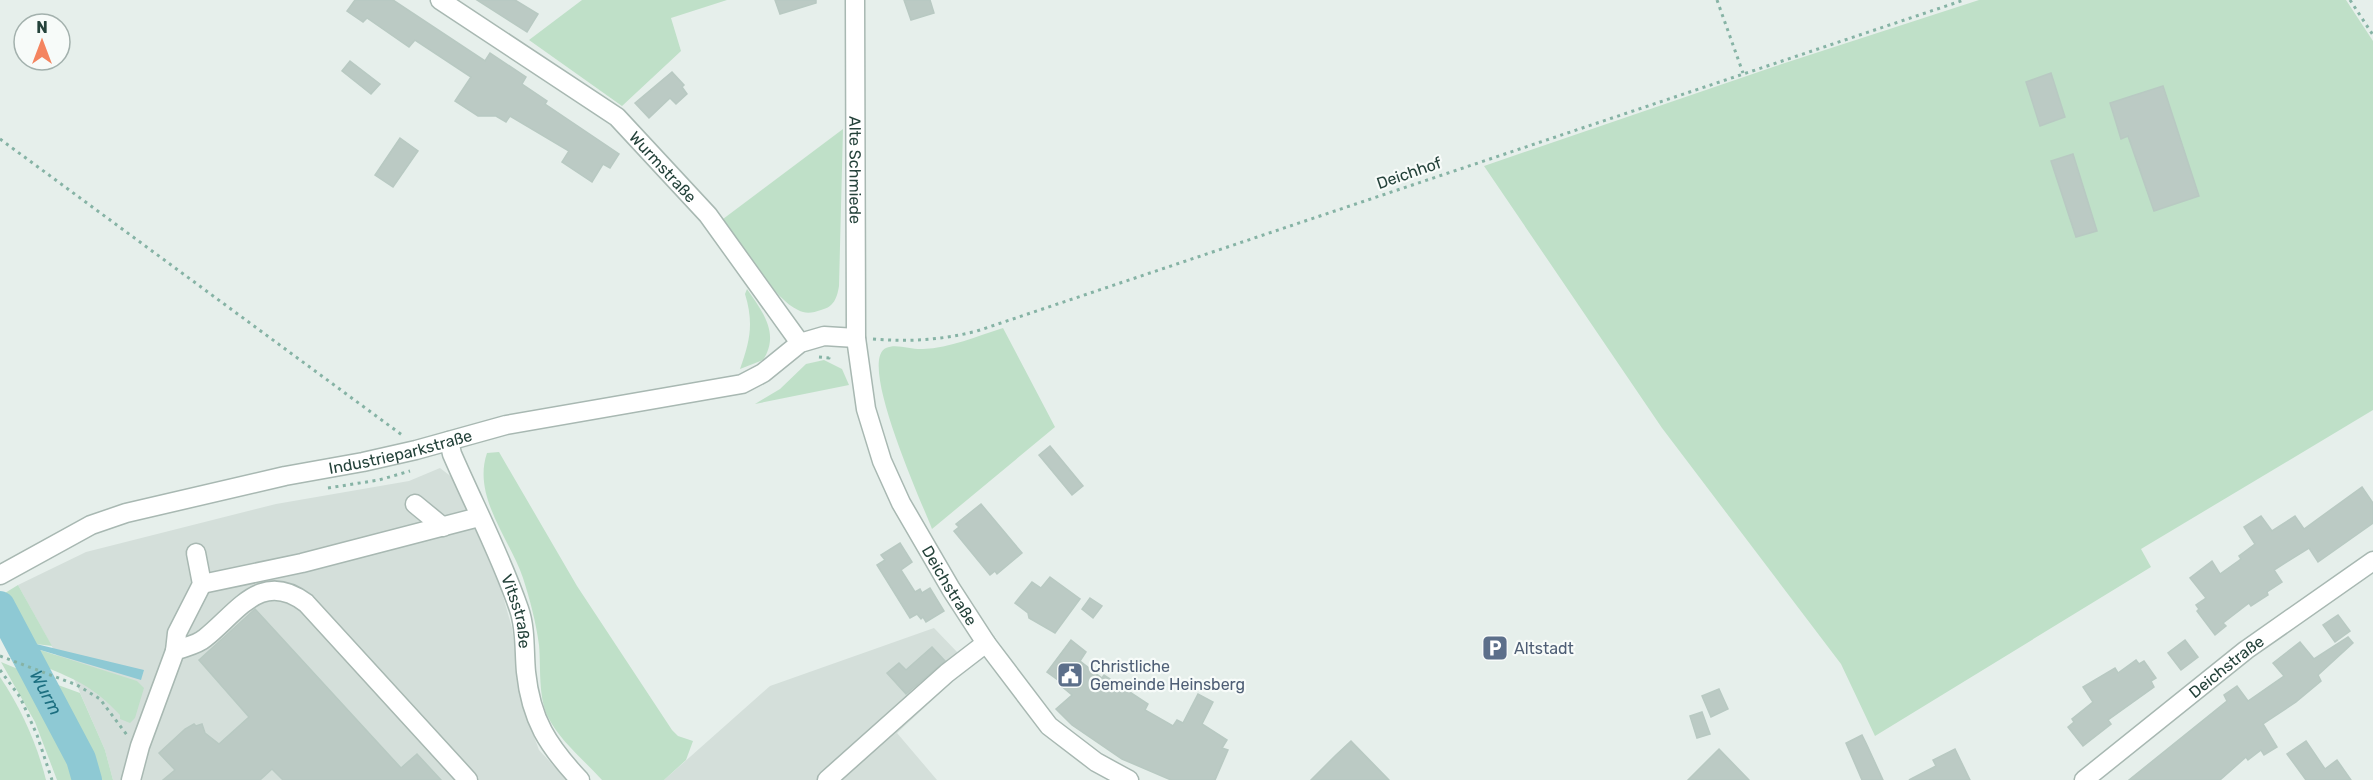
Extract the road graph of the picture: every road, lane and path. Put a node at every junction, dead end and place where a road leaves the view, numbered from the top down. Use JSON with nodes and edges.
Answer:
{"nodes":[{"id":1,"x":440,"y":0,"type":"edge"},
{"id":2,"x":855,"y":0,"type":"edge"},
{"id":3,"x":1717,"y":0,"type":"edge"},
{"id":4,"x":1964,"y":0,"type":"edge"},
{"id":5,"x":2350,"y":0,"type":"edge"},
{"id":6,"x":2373,"y":35,"type":"edge"},
{"id":7,"x":1743,"y":73,"type":"junction"},
{"id":8,"x":0,"y":139,"type":"edge"},
{"id":9,"x":856,"y":338,"type":"junction"},
{"id":10,"x":800,"y":343,"type":"junction"},
{"id":11,"x":448,"y":441,"type":"junction"},
{"id":12,"x":416,"y":450,"type":"junction"},
{"id":13,"x":415,"y":504,"type":"dead end"},
{"id":14,"x":479,"y":517,"type":"junction"},
{"id":15,"x":443,"y":527,"type":"junction"},
{"id":16,"x":196,"y":553,"type":"dead end"},
{"id":17,"x":2373,"y":561,"type":"edge"},
{"id":18,"x":0,"y":575,"type":"edge"},
{"id":19,"x":202,"y":584,"type":"junction"},
{"id":20,"x":986,"y":643,"type":"junction"},
{"id":21,"x":175,"y":651,"type":"junction"},
{"id":22,"x":0,"y":656,"type":"edge"},
{"id":23,"x":0,"y":670,"type":"edge"},
{"id":24,"x":140,"y":746,"type":"junction"},
{"id":25,"x":52,"y":780,"type":"edge"},
{"id":26,"x":131,"y":780,"type":"edge"},
{"id":27,"x":468,"y":780,"type":"edge"},
{"id":28,"x":580,"y":780,"type":"edge"},
{"id":29,"x":827,"y":780,"type":"edge"},
{"id":30,"x":1129,"y":780,"type":"edge"},
{"id":31,"x":2084,"y":780,"type":"edge"}],
"edges":[{"from":1,"to":10,"type":"street","name":"Wurmstraße"},
{"from":2,"to":9,"type":"street","name":"Alte Schmiede"},
{"from":3,"to":7,"type":"path"},
{"from":4,"to":7,"type":"path","name":"Deichhof"},
{"from":5,"to":6,"type":"path"},
{"from":7,"to":9,"type":"path","name":"Deichhof"},
{"from":8,"to":12,"type":"path"},
{"from":9,"to":10,"type":"street"},
{"from":9,"to":20,"type":"street","name":"Deichstraße"},
{"from":10,"to":11,"type":"street","name":"Industrieparkstraße"},
{"from":11,"to":12,"type":"street","name":"Industrieparkstraße"},
{"from":11,"to":14,"type":"street","name":"Vitsstraße"},
{"from":12,"to":18,"type":"street","name":"Industrieparkstraße"},
{"from":13,"to":15,"type":"street"},
{"from":14,"to":15,"type":"street"},
{"from":14,"to":28,"type":"street","name":"Vitsstraße"},
{"from":15,"to":19,"type":"street"},
{"from":16,"to":19,"type":"street"},
{"from":17,"to":31,"type":"street","name":"Deichstraße"},
{"from":19,"to":21,"type":"street"},
{"from":20,"to":29,"type":"street"},
{"from":20,"to":30,"type":"street","name":"Deichstraße"},
{"from":21,"to":24,"type":"street"},
{"from":21,"to":27,"type":"street"},
{"from":22,"to":24,"type":"path"},
{"from":23,"to":25,"type":"path"},
{"from":24,"to":26,"type":"street"}]}
